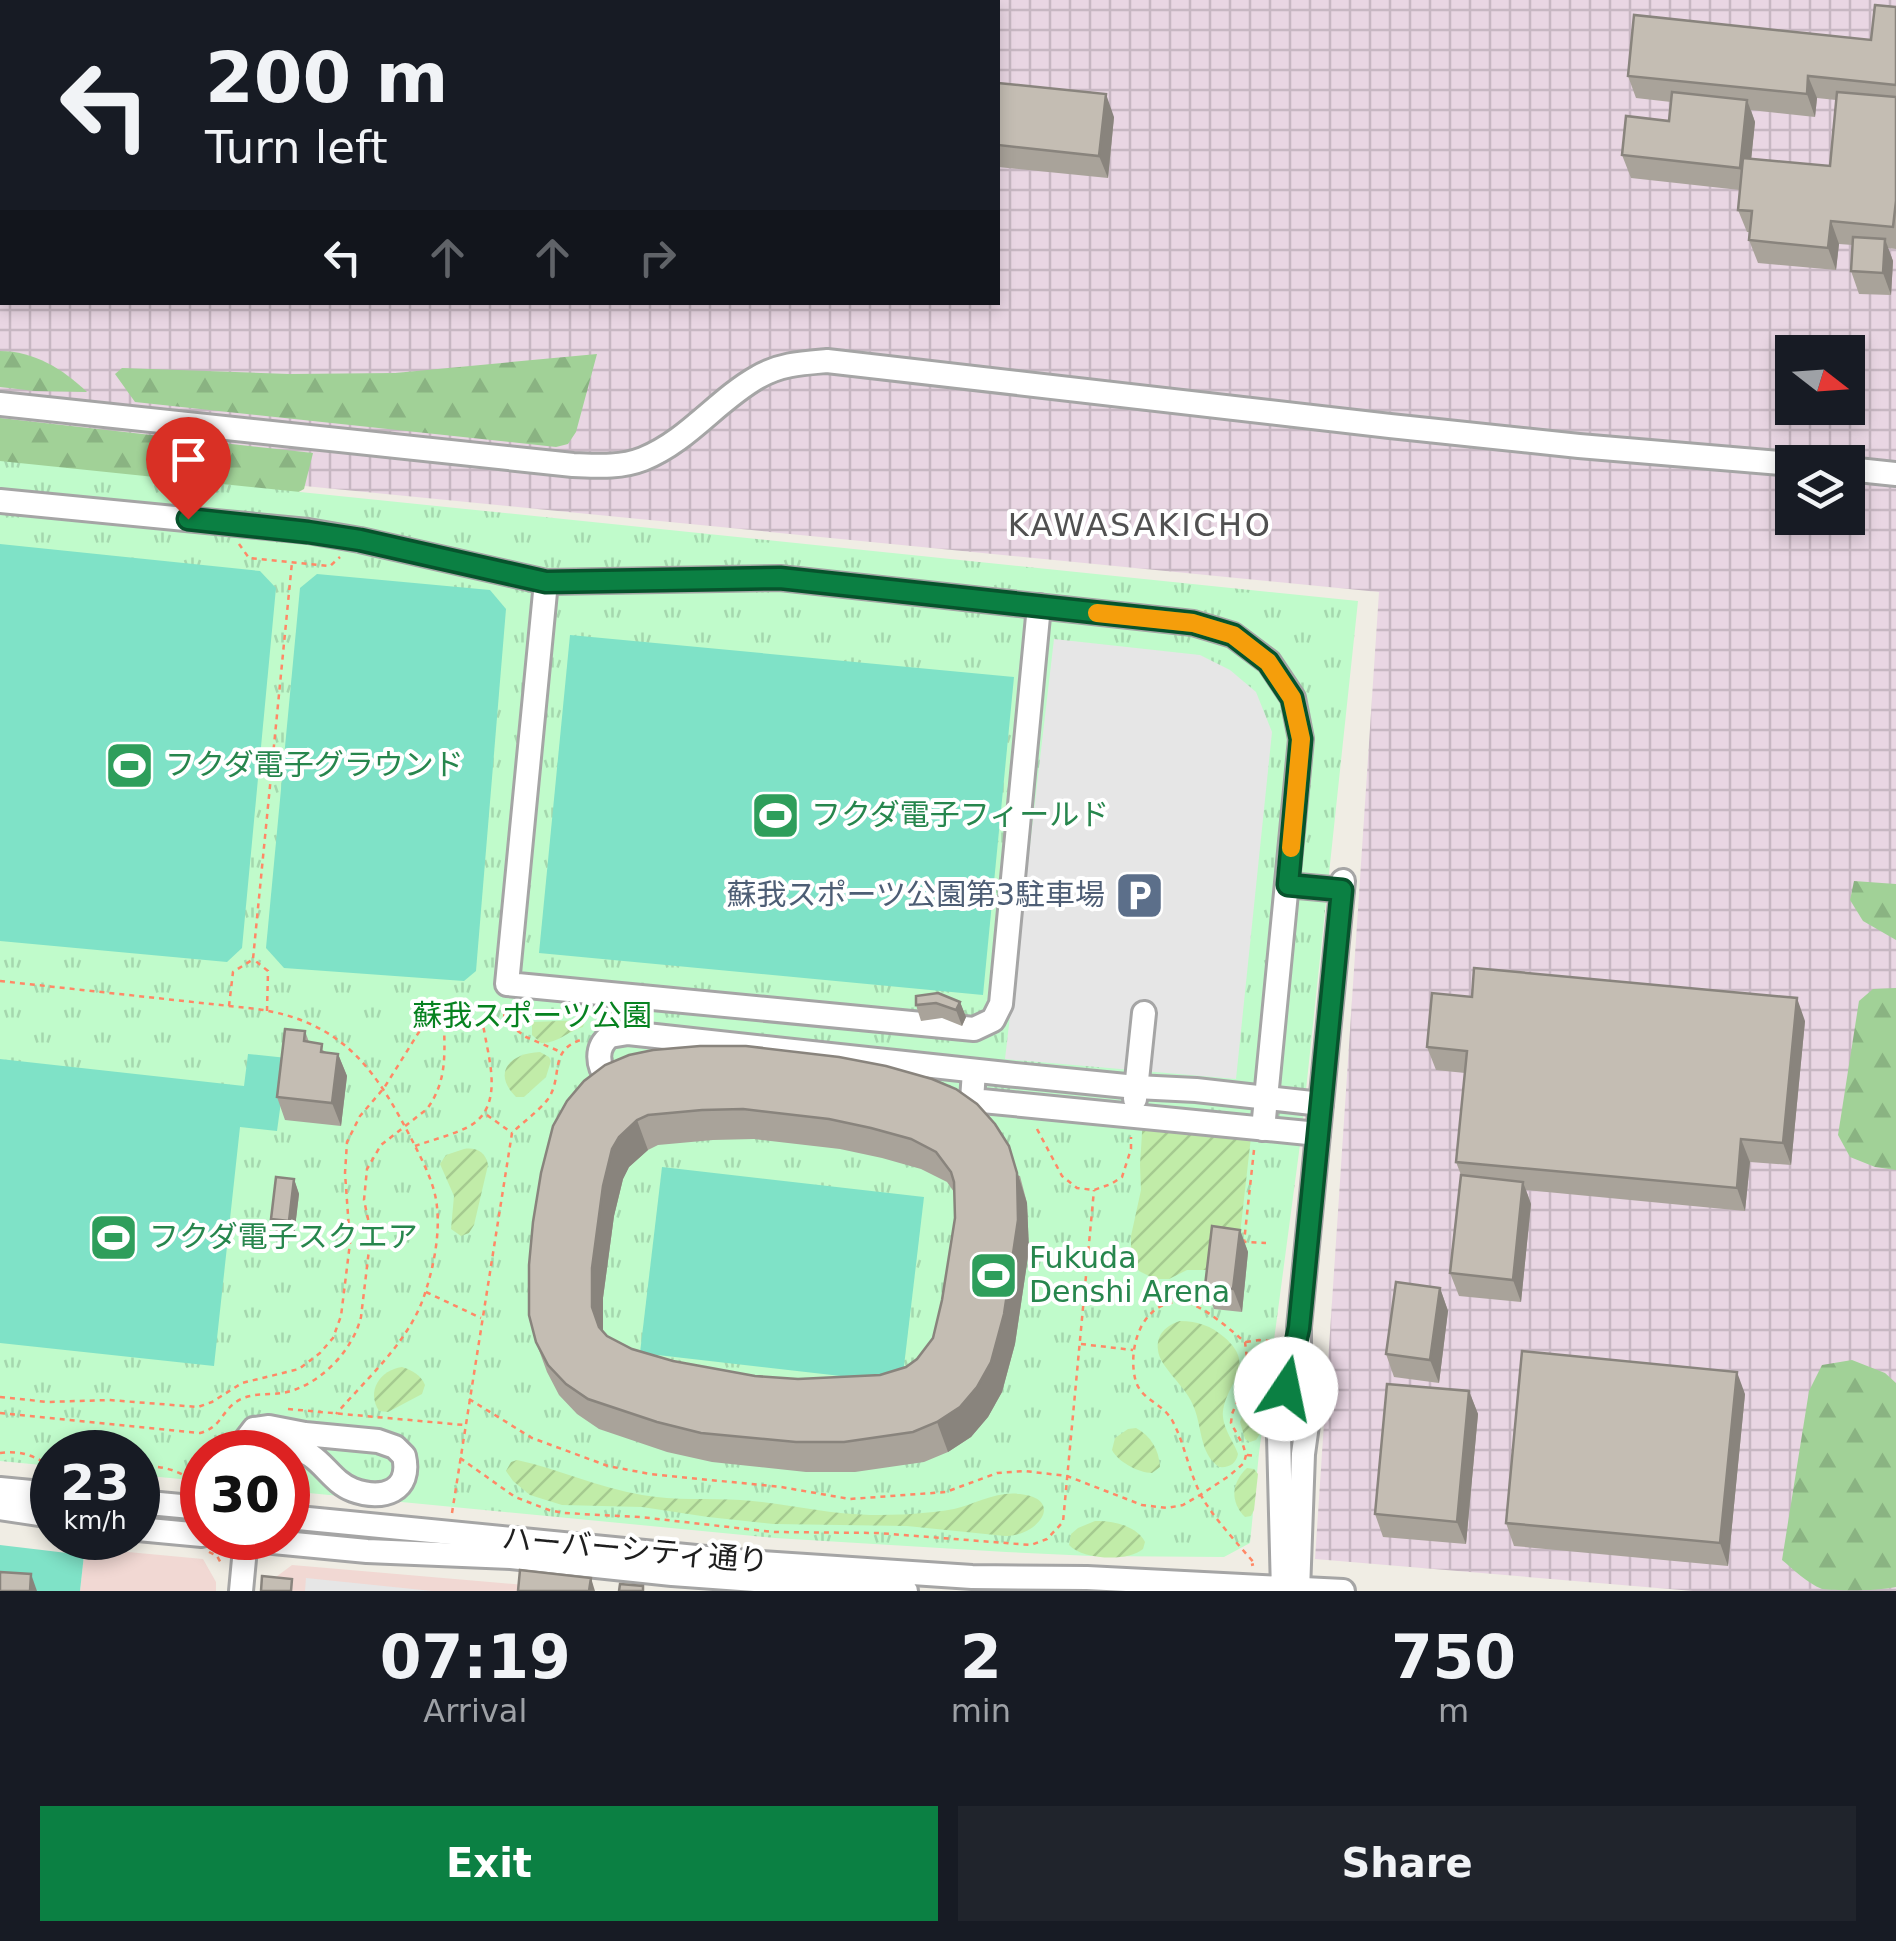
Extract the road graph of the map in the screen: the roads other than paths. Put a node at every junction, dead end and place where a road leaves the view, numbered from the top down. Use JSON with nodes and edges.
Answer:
{"nodes":[{"id":1,"x":0,"y":404,"type":"edge"},
{"id":2,"x":1775,"y":463,"type":"edge"},
{"id":3,"x":1865,"y":471,"type":"edge"},
{"id":4,"x":1896,"y":474,"type":"edge"},
{"id":5,"x":0,"y":501,"type":"edge"},
{"id":6,"x":546,"y":582,"type":"junction"},
{"id":7,"x":1039,"y":606,"type":"junction"},
{"id":8,"x":1288,"y":885,"type":"junction"},
{"id":9,"x":1144,"y":1013,"type":"dead end"},
{"id":10,"x":642,"y":1034,"type":"junction"},
{"id":11,"x":626,"y":1056,"type":"edge"},
{"id":12,"x":974,"y":1071,"type":"junction"},
{"id":13,"x":608,"y":1079,"type":"edge"},
{"id":14,"x":1136,"y":1087,"type":"junction"},
{"id":15,"x":1196,"y":1090,"type":"junction"},
{"id":16,"x":1266,"y":1098,"type":"junction"},
{"id":17,"x":1322,"y":1104,"type":"junction"},
{"id":18,"x":1133,"y":1116,"type":"junction"},
{"id":19,"x":1196,"y":1122,"type":"junction"},
{"id":20,"x":1260,"y":1128,"type":"junction"},
{"id":21,"x":1318,"y":1134,"type":"junction"},
{"id":22,"x":1299,"y":1328,"type":"junction"},
{"id":23,"x":1281,"y":1424,"type":"junction"},
{"id":24,"x":1307,"y":1425,"type":"junction"},
{"id":25,"x":255,"y":1430,"type":"edge"},
{"id":26,"x":286,"y":1430,"type":"edge"},
{"id":27,"x":310,"y":1433,"type":"edge"},
{"id":28,"x":310,"y":1453,"type":"edge"},
{"id":29,"x":0,"y":1489,"type":"edge"},
{"id":30,"x":30,"y":1492,"type":"edge"},
{"id":31,"x":0,"y":1508,"type":"edge"},
{"id":32,"x":30,"y":1513,"type":"edge"},
{"id":33,"x":310,"y":1519,"type":"edge"},
{"id":34,"x":310,"y":1545,"type":"edge"},
{"id":35,"x":241,"y":1560,"type":"edge"},
{"id":36,"x":1290,"y":1589,"type":"edge"},
{"id":37,"x":241,"y":1591,"type":"edge"},
{"id":38,"x":906,"y":1591,"type":"edge"},
{"id":39,"x":1342,"y":1591,"type":"edge"}],
"edges":[{"from":1,"to":2,"type":"street"},
{"from":3,"to":4,"type":"street"},
{"from":5,"to":6,"type":"street"},
{"from":6,"to":7,"type":"street"},
{"from":6,"to":7,"type":"street"},
{"from":7,"to":8,"type":"street"},
{"from":8,"to":16,"type":"street"},
{"from":8,"to":17,"type":"street"},
{"from":9,"to":14,"type":"street"},
{"from":10,"to":11,"type":"street"},
{"from":10,"to":12,"type":"street"},
{"from":10,"to":13,"type":"street"},
{"from":12,"to":14,"type":"street"},
{"from":12,"to":18,"type":"street"},
{"from":14,"to":15,"type":"street"},
{"from":14,"to":18,"type":"street"},
{"from":15,"to":16,"type":"street"},
{"from":15,"to":19,"type":"street"},
{"from":16,"to":17,"type":"street"},
{"from":16,"to":20,"type":"street"},
{"from":17,"to":21,"type":"street"},
{"from":18,"to":19,"type":"street"},
{"from":19,"to":20,"type":"street"},
{"from":20,"to":21,"type":"street"},
{"from":21,"to":22,"type":"street"},
{"from":22,"to":23,"type":"street"},
{"from":22,"to":24,"type":"street"},
{"from":23,"to":24,"type":"street"},
{"from":23,"to":36,"type":"street"},
{"from":24,"to":36,"type":"street"},
{"from":25,"to":26,"type":"street"},
{"from":27,"to":28,"type":"street"},
{"from":29,"to":30,"type":"street"},
{"from":31,"to":32,"type":"street"},
{"from":33,"to":36,"type":"street","name":"ハーバーシティ通り"},
{"from":34,"to":38,"type":"street","name":"ハーバーシティ通り"},
{"from":35,"to":37,"type":"street"},
{"from":36,"to":39,"type":"street","name":"ハーバーシティ通り"}]}
